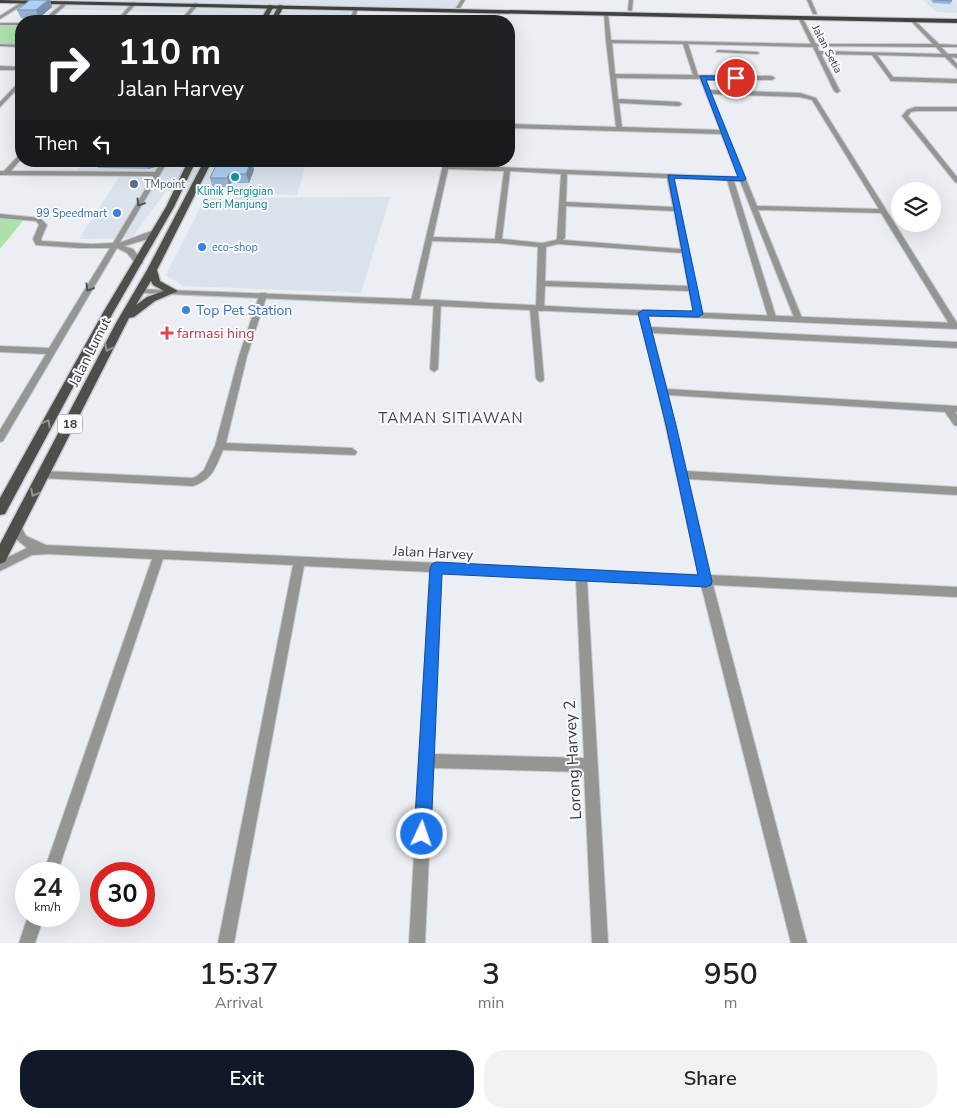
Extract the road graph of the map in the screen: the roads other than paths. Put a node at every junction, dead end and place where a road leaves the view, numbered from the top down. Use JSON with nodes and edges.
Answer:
{"nodes":[{"id":1,"x":143,"y":0,"type":"edge"},
{"id":2,"x":462,"y":0,"type":"edge"},
{"id":3,"x":631,"y":0,"type":"edge"},
{"id":4,"x":809,"y":0,"type":"edge"},
{"id":5,"x":0,"y":1,"type":"edge"},
{"id":6,"x":27,"y":1,"type":"edge"},
{"id":7,"x":136,"y":3,"type":"junction"},
{"id":8,"x":279,"y":3,"type":"edge"},
{"id":9,"x":197,"y":4,"type":"junction"},
{"id":10,"x":64,"y":5,"type":"dead end"},
{"id":11,"x":458,"y":7,"type":"junction"},
{"id":12,"x":356,"y":8,"type":"junction"},
{"id":13,"x":520,"y":8,"type":"junction"},
{"id":14,"x":630,"y":10,"type":"junction"},
{"id":15,"x":736,"y":12,"type":"junction"},
{"id":16,"x":814,"y":13,"type":"junction"},
{"id":17,"x":606,"y":14,"type":"junction"},
{"id":18,"x":52,"y":15,"type":"edge"},
{"id":19,"x":124,"y":15,"type":"edge"},
{"id":20,"x":187,"y":15,"type":"edge"},
{"id":21,"x":268,"y":15,"type":"edge"},
{"id":22,"x":275,"y":15,"type":"edge"},
{"id":23,"x":354,"y":15,"type":"edge"},
{"id":24,"x":693,"y":15,"type":"junction"},
{"id":25,"x":800,"y":17,"type":"junction"},
{"id":26,"x":909,"y":17,"type":"junction"},
{"id":27,"x":0,"y":18,"type":"edge"},
{"id":28,"x":900,"y":19,"type":"junction"},
{"id":29,"x":957,"y":19,"type":"edge"},
{"id":30,"x":0,"y":24,"type":"edge"},
{"id":31,"x":15,"y":24,"type":"edge"},
{"id":32,"x":608,"y":41,"type":"junction"},
{"id":33,"x":685,"y":43,"type":"junction"},
{"id":34,"x":0,"y":45,"type":"edge"},
{"id":35,"x":813,"y":45,"type":"junction"},
{"id":36,"x":14,"y":46,"type":"edge"},
{"id":37,"x":938,"y":46,"type":"junction"},
{"id":38,"x":957,"y":46,"type":"edge"},
{"id":39,"x":687,"y":50,"type":"junction"},
{"id":40,"x":696,"y":50,"type":"dead end"},
{"id":41,"x":715,"y":51,"type":"dead end"},
{"id":42,"x":818,"y":52,"type":"junction"},
{"id":43,"x":757,"y":53,"type":"dead end"},
{"id":44,"x":874,"y":54,"type":"junction"},
{"id":45,"x":948,"y":56,"type":"junction"},
{"id":46,"x":957,"y":56,"type":"edge"},
{"id":47,"x":957,"y":67,"type":"edge"},
{"id":48,"x":0,"y":70,"type":"edge"},
{"id":49,"x":15,"y":70,"type":"edge"},
{"id":50,"x":612,"y":76,"type":"junction"},
{"id":51,"x":699,"y":78,"type":"junction"},
{"id":52,"x":772,"y":78,"type":"dead end"},
{"id":53,"x":957,"y":81,"type":"edge"},
{"id":54,"x":15,"y":88,"type":"edge"},
{"id":55,"x":837,"y":91,"type":"dead end"},
{"id":56,"x":708,"y":92,"type":"junction"},
{"id":57,"x":615,"y":101,"type":"junction"},
{"id":58,"x":0,"y":104,"type":"edge"},
{"id":59,"x":679,"y":104,"type":"dead end"},
{"id":60,"x":957,"y":109,"type":"edge"},
{"id":61,"x":515,"y":126,"type":"edge"},
{"id":62,"x":619,"y":129,"type":"junction"},
{"id":63,"x":724,"y":132,"type":"junction"},
{"id":64,"x":15,"y":160,"type":"edge"},
{"id":65,"x":162,"y":167,"type":"edge"},
{"id":66,"x":189,"y":167,"type":"edge"},
{"id":67,"x":204,"y":167,"type":"edge"},
{"id":68,"x":206,"y":167,"type":"edge"},
{"id":69,"x":445,"y":167,"type":"edge"},
{"id":70,"x":483,"y":167,"type":"edge"},
{"id":71,"x":507,"y":169,"type":"junction"},
{"id":72,"x":564,"y":172,"type":"junction"},
{"id":73,"x":3,"y":173,"type":"edge"},
{"id":74,"x":158,"y":174,"type":"junction"},
{"id":75,"x":670,"y":176,"type":"junction"},
{"id":76,"x":730,"y":178,"type":"junction"},
{"id":77,"x":183,"y":179,"type":"junction"},
{"id":78,"x":743,"y":179,"type":"junction"},
{"id":79,"x":957,"y":181,"type":"edge"},
{"id":80,"x":193,"y":192,"type":"junction"},
{"id":81,"x":563,"y":204,"type":"junction"},
{"id":82,"x":170,"y":207,"type":"junction"},
{"id":83,"x":754,"y":208,"type":"junction"},
{"id":84,"x":677,"y":209,"type":"junction"},
{"id":85,"x":882,"y":211,"type":"junction"},
{"id":86,"x":0,"y":216,"type":"edge"},
{"id":87,"x":155,"y":232,"type":"junction"},
{"id":88,"x":430,"y":239,"type":"junction"},
{"id":89,"x":498,"y":241,"type":"junction"},
{"id":90,"x":558,"y":242,"type":"junction"},
{"id":91,"x":542,"y":245,"type":"junction"},
{"id":92,"x":117,"y":246,"type":"junction"},
{"id":93,"x":685,"y":251,"type":"junction"},
{"id":94,"x":139,"y":262,"type":"junction"},
{"id":95,"x":152,"y":270,"type":"junction"},
{"id":96,"x":132,"y":271,"type":"junction"},
{"id":97,"x":540,"y":283,"type":"junction"},
{"id":98,"x":693,"y":289,"type":"junction"},
{"id":99,"x":141,"y":290,"type":"junction"},
{"id":100,"x":173,"y":291,"type":"junction"},
{"id":101,"x":263,"y":295,"type":"junction"},
{"id":102,"x":415,"y":301,"type":"junction"},
{"id":103,"x":437,"y":302,"type":"junction"},
{"id":104,"x":537,"y":309,"type":"junction"},
{"id":105,"x":108,"y":311,"type":"junction"},
{"id":106,"x":643,"y":313,"type":"junction"},
{"id":107,"x":698,"y":314,"type":"junction"},
{"id":108,"x":772,"y":317,"type":"junction"},
{"id":109,"x":798,"y":318,"type":"junction"},
{"id":110,"x":121,"y":323,"type":"junction"},
{"id":111,"x":955,"y":325,"type":"edge"},
{"id":112,"x":648,"y":330,"type":"junction"},
{"id":113,"x":957,"y":345,"type":"edge"},
{"id":114,"x":0,"y":349,"type":"edge"},
{"id":115,"x":51,"y":351,"type":"junction"},
{"id":116,"x":434,"y":370,"type":"dead end"},
{"id":117,"x":540,"y":379,"type":"dead end"},
{"id":118,"x":663,"y":392,"type":"junction"},
{"id":119,"x":953,"y":409,"type":"edge"},
{"id":120,"x":957,"y":423,"type":"edge"},
{"id":121,"x":0,"y":438,"type":"edge"},
{"id":122,"x":220,"y":446,"type":"junction"},
{"id":123,"x":352,"y":452,"type":"dead end"},
{"id":124,"x":44,"y":475,"type":"junction"},
{"id":125,"x":682,"y":475,"type":"junction"},
{"id":126,"x":957,"y":491,"type":"edge"},
{"id":127,"x":0,"y":510,"type":"edge"},
{"id":128,"x":16,"y":527,"type":"junction"},
{"id":129,"x":48,"y":549,"type":"junction"},
{"id":130,"x":159,"y":554,"type":"junction"},
{"id":131,"x":0,"y":558,"type":"edge"},
{"id":132,"x":299,"y":561,"type":"junction"},
{"id":133,"x":0,"y":566,"type":"edge"},
{"id":134,"x":436,"y":568,"type":"junction"},
{"id":135,"x":581,"y":575,"type":"junction"},
{"id":136,"x":706,"y":581,"type":"junction"},
{"id":137,"x":957,"y":592,"type":"edge"},
{"id":138,"x":426,"y":761,"type":"junction"},
{"id":139,"x":591,"y":765,"type":"junction"},
{"id":140,"x":54,"y":862,"type":"edge"},
{"id":141,"x":32,"y":927,"type":"edge"},
{"id":142,"x":27,"y":943,"type":"edge"},
{"id":143,"x":226,"y":943,"type":"edge"},
{"id":144,"x":417,"y":943,"type":"edge"},
{"id":145,"x":600,"y":943,"type":"edge"},
{"id":146,"x":799,"y":943,"type":"edge"}],
"edges":[{"from":1,"to":8,"type":"highway"},
{"from":2,"to":11,"type":"street"},
{"from":3,"to":14,"type":"street"},
{"from":4,"to":16,"type":"street"},
{"from":5,"to":6,"type":"highway"},
{"from":6,"to":7,"type":"highway"},
{"from":6,"to":27,"type":"street"},
{"from":7,"to":9,"type":"highway"},
{"from":7,"to":19,"type":"street"},
{"from":8,"to":9,"type":"highway"},
{"from":8,"to":11,"type":"highway"},
{"from":8,"to":12,"type":"highway"},
{"from":8,"to":21,"type":"main road"},
{"from":8,"to":22,"type":"main road"},
{"from":9,"to":20,"type":"street"},
{"from":10,"to":18,"type":"street"},
{"from":11,"to":13,"type":"highway"},
{"from":12,"to":17,"type":"highway"},
{"from":12,"to":23,"type":"street"},
{"from":13,"to":14,"type":"highway"},
{"from":13,"to":17,"type":"highway"},
{"from":14,"to":15,"type":"highway"},
{"from":14,"to":24,"type":"highway"},
{"from":15,"to":16,"type":"highway"},
{"from":15,"to":25,"type":"highway"},
{"from":16,"to":26,"type":"highway"},
{"from":16,"to":28,"type":"highway"},
{"from":17,"to":24,"type":"highway"},
{"from":17,"to":32,"type":"street"},
{"from":24,"to":25,"type":"highway"},
{"from":25,"to":28,"type":"highway"},
{"from":25,"to":35,"type":"street","name":"Jalan Setia"},
{"from":26,"to":28,"type":"highway"},
{"from":26,"to":29,"type":"highway"},
{"from":26,"to":37,"type":"street"},
{"from":30,"to":31,"type":"street"},
{"from":32,"to":33,"type":"street"},
{"from":32,"to":50,"type":"street"},
{"from":33,"to":35,"type":"street"},
{"from":33,"to":39,"type":"street"},
{"from":34,"to":36,"type":"street"},
{"from":35,"to":37,"type":"street"},
{"from":35,"to":42,"type":"street","name":"Jalan Setia"},
{"from":37,"to":38,"type":"street"},
{"from":37,"to":45,"type":"street"},
{"from":39,"to":40,"type":"street"},
{"from":39,"to":51,"type":"street"},
{"from":41,"to":43,"type":"street"},
{"from":42,"to":44,"type":"street"},
{"from":42,"to":55,"type":"street","name":"Jalan Setia"},
{"from":44,"to":45,"type":"street"},
{"from":44,"to":53,"type":"street"},
{"from":45,"to":46,"type":"street"},
{"from":45,"to":47,"type":"street"},
{"from":48,"to":49,"type":"street"},
{"from":50,"to":51,"type":"street"},
{"from":50,"to":57,"type":"street"},
{"from":51,"to":52,"type":"street"},
{"from":51,"to":56,"type":"street"},
{"from":54,"to":58,"type":"street"},
{"from":56,"to":63,"type":"street"},
{"from":56,"to":85,"type":"street"},
{"from":57,"to":59,"type":"street"},
{"from":57,"to":62,"type":"street"},
{"from":60,"to":79,"type":"street"},
{"from":61,"to":62,"type":"street"},
{"from":62,"to":63,"type":"street"},
{"from":63,"to":78,"type":"street"},
{"from":64,"to":73,"type":"street"},
{"from":65,"to":74,"type":"street"},
{"from":66,"to":77,"type":"main road","name":"Jalan Lumut","number":"18"},
{"from":67,"to":77,"type":"main road"},
{"from":68,"to":80,"type":"main road","name":"Jalan Lumut","number":"18"},
{"from":69,"to":88,"type":"street"},
{"from":70,"to":71,"type":"street"},
{"from":71,"to":72,"type":"street"},
{"from":71,"to":89,"type":"street"},
{"from":72,"to":75,"type":"street"},
{"from":72,"to":81,"type":"street"},
{"from":73,"to":74,"type":"street"},
{"from":74,"to":92,"type":"street","one_way":true},
{"from":75,"to":76,"type":"street"},
{"from":75,"to":84,"type":"street"},
{"from":76,"to":78,"type":"street"},
{"from":76,"to":108,"type":"street"},
{"from":77,"to":82,"type":"main road","name":"Jalan Lumut","number":"18"},
{"from":78,"to":83,"type":"street"},
{"from":80,"to":82,"type":"main road"},
{"from":80,"to":95,"type":"main road","name":"Jalan Lumut","number":"18"},
{"from":81,"to":84,"type":"street"},
{"from":81,"to":90,"type":"street"},
{"from":82,"to":87,"type":"main road","name":"Jalan Lumut","number":"18"},
{"from":83,"to":85,"type":"street"},
{"from":83,"to":109,"type":"street"},
{"from":84,"to":93,"type":"street"},
{"from":85,"to":111,"type":"street"},
{"from":86,"to":92,"type":"street"},
{"from":87,"to":92,"type":"street"},
{"from":87,"to":94,"type":"main road","name":"Jalan Lumut","number":"18"},
{"from":88,"to":89,"type":"street"},
{"from":88,"to":102,"type":"street"},
{"from":89,"to":91,"type":"street"},
{"from":90,"to":91,"type":"street"},
{"from":90,"to":93,"type":"street"},
{"from":91,"to":97,"type":"street"},
{"from":92,"to":94,"type":"street"},
{"from":92,"to":115,"type":"street","one_way":true},
{"from":93,"to":98,"type":"street"},
{"from":94,"to":96,"type":"main road","name":"Jalan Lumut","number":"18"},
{"from":95,"to":99,"type":"main road","name":"Jalan Lumut","number":"18"},
{"from":95,"to":100,"type":"main road"},
{"from":96,"to":99,"type":"main road"},
{"from":96,"to":105,"type":"main road","name":"Jalan Lumut","number":"18"},
{"from":97,"to":98,"type":"street"},
{"from":97,"to":104,"type":"street"},
{"from":98,"to":107,"type":"street"},
{"from":99,"to":100,"type":"street"},
{"from":99,"to":105,"type":"main road"},
{"from":99,"to":110,"type":"main road","name":"Jalan Lumut","number":"18"},
{"from":100,"to":101,"type":"street"},
{"from":100,"to":110,"type":"main road"},
{"from":101,"to":102,"type":"street"},
{"from":101,"to":122,"type":"street"},
{"from":102,"to":103,"type":"street"},
{"from":103,"to":104,"type":"street"},
{"from":103,"to":116,"type":"street"},
{"from":104,"to":106,"type":"street"},
{"from":104,"to":117,"type":"street"},
{"from":127,"to":105,"type":"main road","name":"Jalan Lumut","number":"18","one_way":true},
{"from":106,"to":107,"type":"street"},
{"from":106,"to":112,"type":"street"},
{"from":107,"to":108,"type":"street"},
{"from":108,"to":109,"type":"street"},
{"from":109,"to":111,"type":"street"},
{"from":110,"to":124,"type":"main road","name":"Jalan Lumut","number":"18","one_way":true},
{"from":112,"to":113,"type":"street"},
{"from":112,"to":118,"type":"street"},
{"from":114,"to":115,"type":"street"},
{"from":115,"to":121,"type":"street"},
{"from":118,"to":119,"type":"street"},
{"from":118,"to":125,"type":"street"},
{"from":119,"to":120,"type":"street"},
{"from":122,"to":123,"type":"street"},
{"from":122,"to":124,"type":"street"},
{"from":124,"to":128,"type":"main road","name":"Jalan Lumut","number":"18","one_way":true},
{"from":125,"to":126,"type":"street"},
{"from":125,"to":136,"type":"street"},
{"from":128,"to":129,"type":"street"},
{"from":128,"to":131,"type":"main road","name":"Jalan Lumut","number":"18"},
{"from":129,"to":130,"type":"street","name":"Jalan Harvey"},
{"from":129,"to":133,"type":"street"},
{"from":130,"to":132,"type":"street","name":"Jalan Harvey"},
{"from":130,"to":140,"type":"street"},
{"from":132,"to":134,"type":"street","name":"Jalan Harvey"},
{"from":132,"to":143,"type":"street"},
{"from":134,"to":135,"type":"street","name":"Jalan Harvey"},
{"from":134,"to":138,"type":"street"},
{"from":135,"to":136,"type":"street","name":"Jalan Harvey"},
{"from":135,"to":139,"type":"street","name":"Lorong Harvey 2"},
{"from":136,"to":137,"type":"street","name":"Jalan Harvey"},
{"from":136,"to":146,"type":"street"},
{"from":138,"to":139,"type":"street"},
{"from":138,"to":144,"type":"street"},
{"from":139,"to":145,"type":"street","name":"Lorong Harvey 2"},
{"from":141,"to":142,"type":"street"}]}
